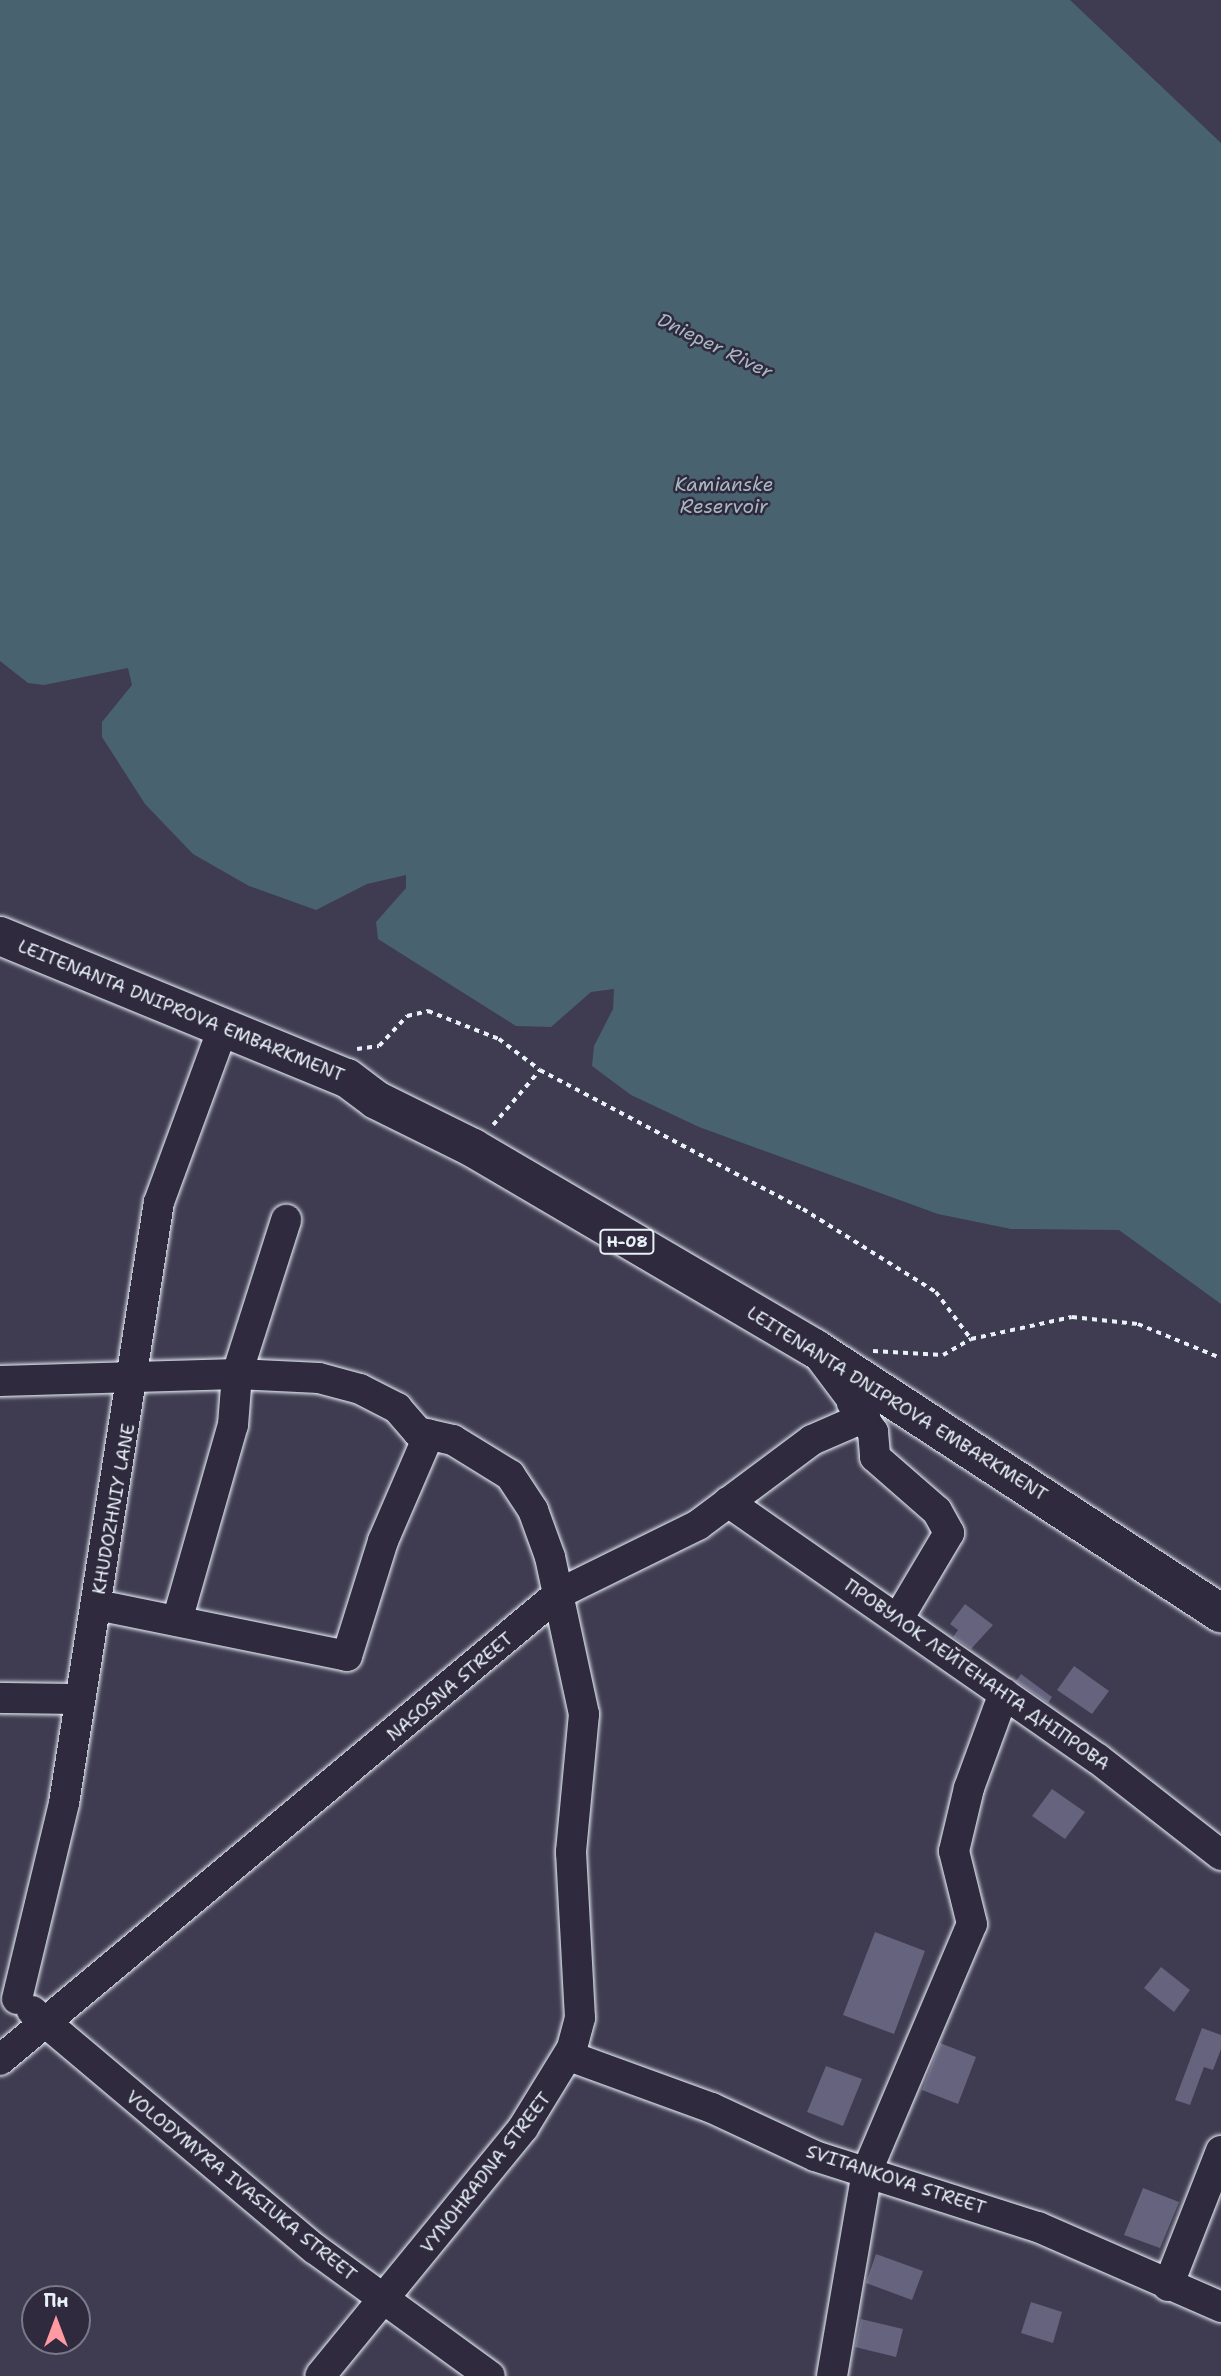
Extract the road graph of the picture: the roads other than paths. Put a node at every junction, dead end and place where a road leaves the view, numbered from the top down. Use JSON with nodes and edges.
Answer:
{"nodes":[{"id":1,"x":0,"y":936,"type":"edge"},
{"id":2,"x":224,"y":1025,"type":"junction"},
{"id":3,"x":286,"y":1220,"type":"dead end"},
{"id":4,"x":814,"y":1348,"type":"junction"},
{"id":5,"x":237,"y":1374,"type":"junction"},
{"id":6,"x":136,"y":1380,"type":"junction"},
{"id":7,"x":0,"y":1381,"type":"edge"},
{"id":8,"x":429,"y":1434,"type":"junction"},
{"id":9,"x":729,"y":1502,"type":"junction"},
{"id":10,"x":560,"y":1593,"type":"junction"},
{"id":11,"x":97,"y":1605,"type":"junction"},
{"id":12,"x":1221,"y":1613,"type":"edge"},
{"id":13,"x":898,"y":1619,"type":"junction"},
{"id":14,"x":177,"y":1622,"type":"junction"},
{"id":15,"x":1004,"y":1693,"type":"junction"},
{"id":16,"x":0,"y":1698,"type":"edge"},
{"id":17,"x":79,"y":1699,"type":"junction"},
{"id":18,"x":1221,"y":1855,"type":"edge"},
{"id":19,"x":9,"y":1992,"type":"edge"},
{"id":20,"x":47,"y":2023,"type":"junction"},
{"id":21,"x":569,"y":2056,"type":"junction"},
{"id":22,"x":0,"y":2060,"type":"edge"},
{"id":23,"x":1221,"y":2151,"type":"edge"},
{"id":24,"x":867,"y":2171,"type":"junction"},
{"id":25,"x":1168,"y":2286,"type":"junction"},
{"id":26,"x":385,"y":2300,"type":"junction"},
{"id":27,"x":1221,"y":2307,"type":"edge"},
{"id":28,"x":320,"y":2376,"type":"edge"},
{"id":29,"x":490,"y":2376,"type":"edge"},
{"id":30,"x":832,"y":2376,"type":"edge"}],
"edges":[{"from":1,"to":2,"type":"main road","name":"LEITENANTA DNIPROVA EMBARKMENT","number":"Н-08"},
{"from":2,"to":4,"type":"main road","name":"LEITENANTA DNIPROVA EMBARKMENT","number":"Н-08"},
{"from":2,"to":6,"type":"street","name":"KHUDOZHNIY LANE"},
{"from":3,"to":5,"type":"street"},
{"from":4,"to":9,"type":"street","name":"NASOSNA STREET"},
{"from":4,"to":12,"type":"main road","name":"LEITENANTA DNIPROVA EMBARKMENT","number":"Н-08"},
{"from":4,"to":13,"type":"street"},
{"from":5,"to":6,"type":"street","name":"VYNOHRADNA STREET"},
{"from":5,"to":8,"type":"street","name":"VYNOHRADNA STREET"},
{"from":5,"to":14,"type":"street"},
{"from":6,"to":7,"type":"street","name":"VYNOHRADNA STREET"},
{"from":6,"to":11,"type":"street","name":"KHUDOZHNIY LANE"},
{"from":8,"to":10,"type":"street","name":"VYNOHRADNA STREET"},
{"from":8,"to":14,"type":"street"},
{"from":9,"to":10,"type":"street","name":"NASOSNA STREET"},
{"from":9,"to":13,"type":"street","name":"ПРОВУЛОК ЛЕЙТЕНАНТА ДНІПРОВА"},
{"from":10,"to":20,"type":"street","name":"NASOSNA STREET"},
{"from":10,"to":21,"type":"street","name":"VYNOHRADNA STREET"},
{"from":11,"to":14,"type":"street"},
{"from":11,"to":17,"type":"street","name":"KHUDOZHNIY LANE"},
{"from":13,"to":15,"type":"street","name":"ПРОВУЛОК ЛЕЙТЕНАНТА ДНІПРОВА"},
{"from":15,"to":18,"type":"street","name":"ПРОВУЛОК ЛЕЙТЕНАНТА ДНІПРОВА"},
{"from":15,"to":24,"type":"street"},
{"from":16,"to":17,"type":"street"},
{"from":17,"to":19,"type":"street","name":"KHUDOZHNIY LANE"},
{"from":19,"to":20,"type":"street","name":"VOLODYMYRA IVASIUKA STREET"},
{"from":20,"to":22,"type":"street","name":"NASOSNA STREET"},
{"from":20,"to":26,"type":"street","name":"VOLODYMYRA IVASIUKA STREET"},
{"from":21,"to":24,"type":"street","name":"SVITANKOVA STREET"},
{"from":21,"to":26,"type":"street","name":"VYNOHRADNA STREET"},
{"from":23,"to":25,"type":"street"},
{"from":24,"to":25,"type":"street","name":"SVITANKOVA STREET"},
{"from":24,"to":30,"type":"street"},
{"from":25,"to":27,"type":"street","name":"SVITANKOVA STREET"},
{"from":26,"to":28,"type":"street","name":"VYNOHRADNA STREET"},
{"from":26,"to":29,"type":"street","name":"VOLODYMYRA IVASIUKA STREET"}]}
